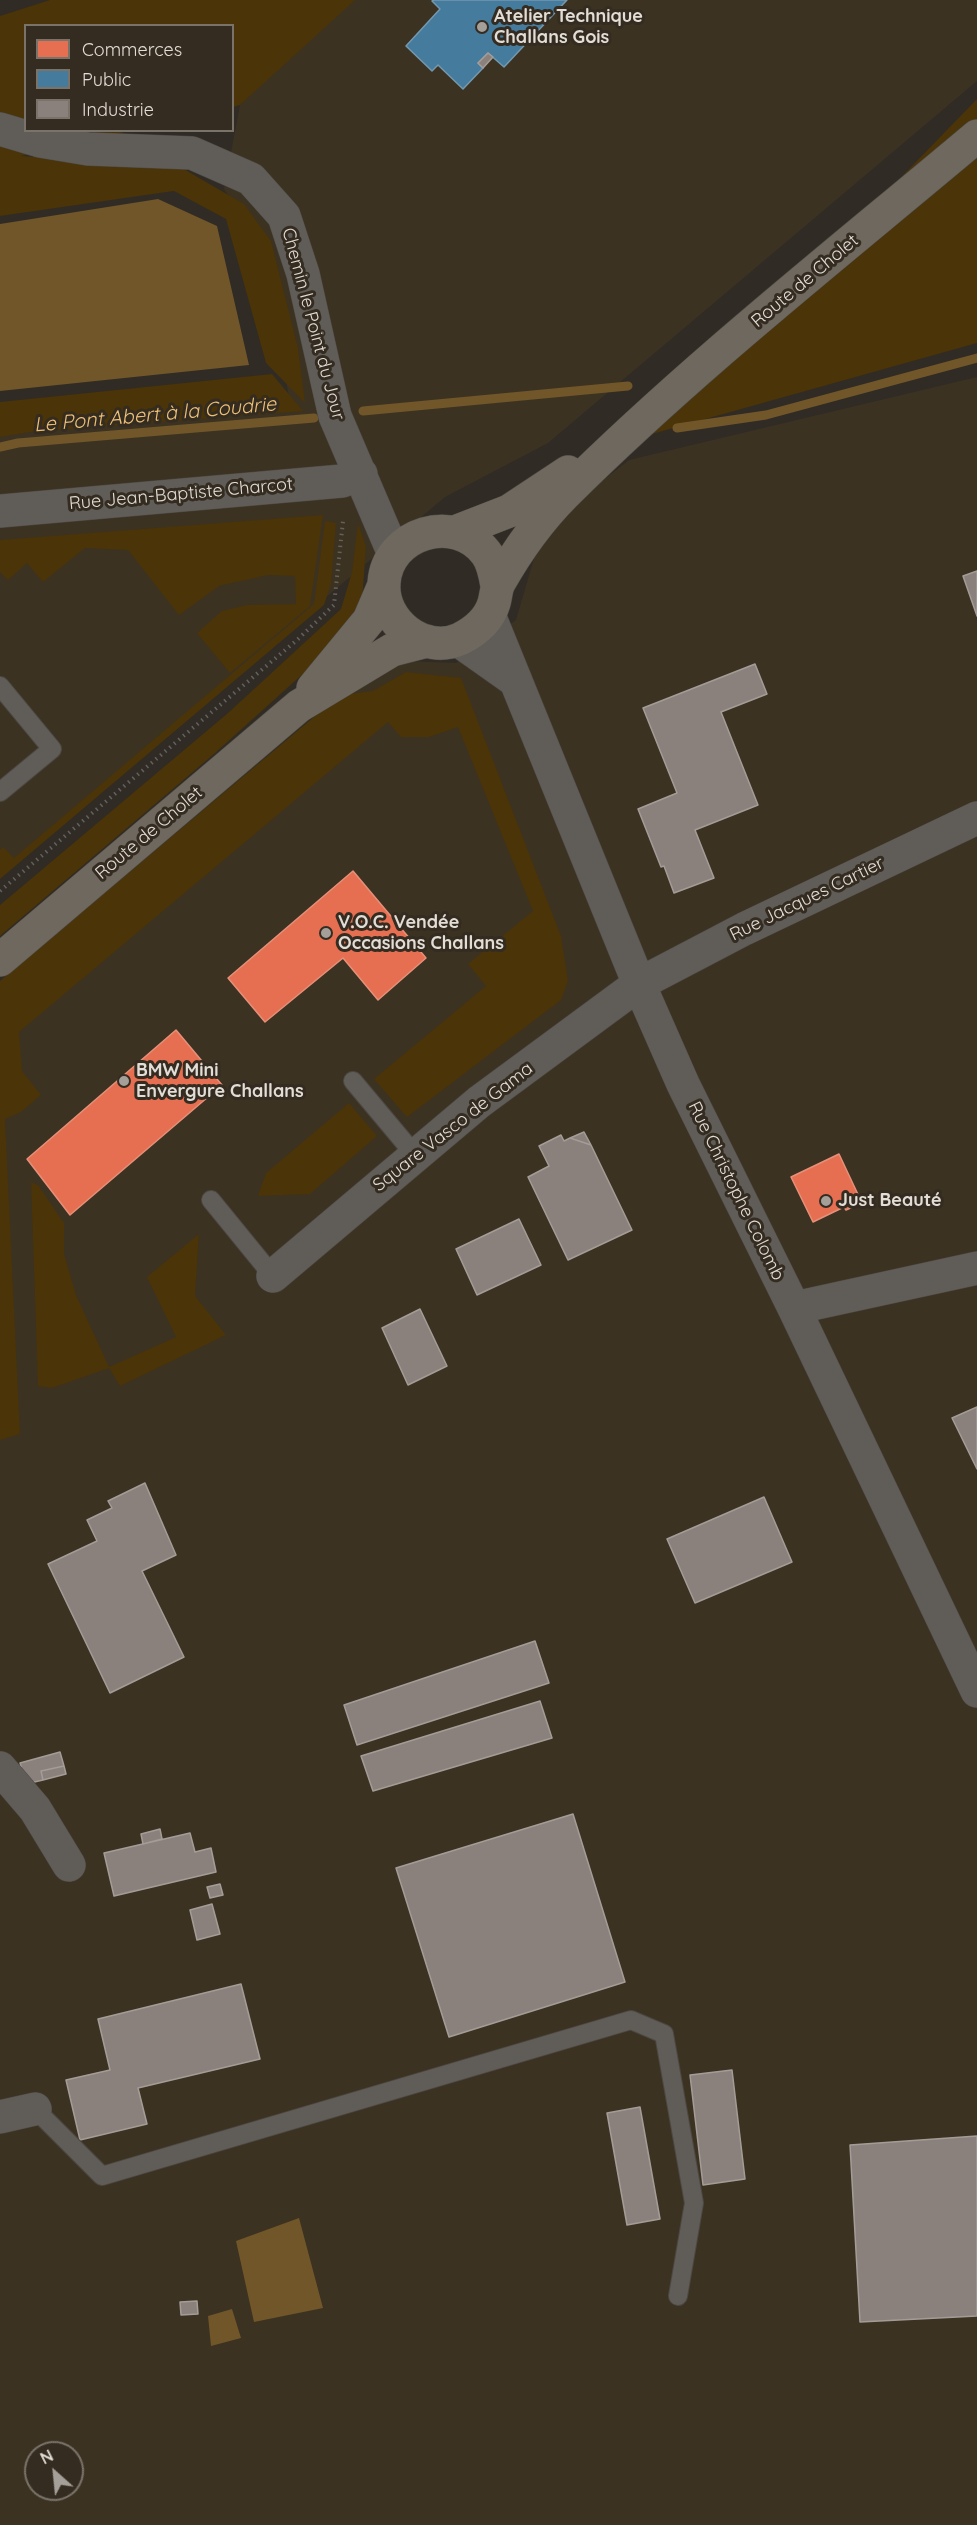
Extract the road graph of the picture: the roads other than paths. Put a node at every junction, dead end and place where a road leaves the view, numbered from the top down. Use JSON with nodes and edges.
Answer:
{"nodes":[{"id":1,"x":0,"y":129,"type":"edge"},
{"id":2,"x":977,"y":136,"type":"edge"},
{"id":3,"x":633,"y":426,"type":"junction"},
{"id":4,"x":363,"y":479,"type":"junction"},
{"id":5,"x":0,"y":511,"type":"edge"},
{"id":6,"x":455,"y":532,"type":"junction"},
{"id":7,"x":419,"y":534,"type":"junction"},
{"id":8,"x":394,"y":554,"type":"junction"},
{"id":9,"x":384,"y":585,"type":"junction"},
{"id":10,"x":493,"y":600,"type":"junction"},
{"id":11,"x":442,"y":641,"type":"junction"},
{"id":12,"x":516,"y":681,"type":"junction"},
{"id":13,"x":0,"y":686,"type":"edge"},
{"id":14,"x":299,"y":706,"type":"junction"},
{"id":15,"x":0,"y":792,"type":"edge"},
{"id":16,"x":977,"y":818,"type":"edge"},
{"id":17,"x":0,"y":960,"type":"edge"},
{"id":18,"x":639,"y":984,"type":"junction"},
{"id":19,"x":353,"y":1081,"type":"dead end"},
{"id":20,"x":415,"y":1155,"type":"junction"},
{"id":21,"x":211,"y":1200,"type":"dead end"},
{"id":22,"x":977,"y":1268,"type":"edge"},
{"id":23,"x":273,"y":1276,"type":"joint"},
{"id":24,"x":794,"y":1308,"type":"junction"},
{"id":25,"x":977,"y":1691,"type":"edge"},
{"id":26,"x":0,"y":1768,"type":"edge"},
{"id":27,"x":69,"y":1865,"type":"dead end"},
{"id":28,"x":35,"y":2109,"type":"joint"},
{"id":29,"x":0,"y":2117,"type":"edge"},
{"id":30,"x":678,"y":2296,"type":"dead end"}],
"edges":[{"from":1,"to":4,"type":"street","name":"Chemin le Point du Jour"},
{"from":2,"to":3,"type":"main road","name":"Route de Cholet"},
{"from":3,"to":6,"type":"main road","name":"Route de Cholet"},
{"from":3,"to":10,"type":"main road","name":"Route de Cholet"},
{"from":4,"to":5,"type":"street","name":"Rue Jean-Baptiste Charcot"},
{"from":4,"to":7,"type":"street"},
{"from":4,"to":8,"type":"street","name":"Chemin le Point du Jour"},
{"from":6,"to":7,"type":"main road"},
{"from":6,"to":10,"type":"main road"},
{"from":7,"to":8,"type":"main road"},
{"from":8,"to":9,"type":"main road"},
{"from":9,"to":11,"type":"main road"},
{"from":9,"to":14,"type":"main road","name":"Route de Cholet"},
{"from":10,"to":11,"type":"main road"},
{"from":10,"to":12,"type":"street","name":"Rue Christophe Colomb"},
{"from":11,"to":12,"type":"street"},
{"from":11,"to":14,"type":"main road","name":"Route de Cholet"},
{"from":12,"to":18,"type":"street","name":"Rue Christophe Colomb"},
{"from":13,"to":15,"type":"lane"},
{"from":14,"to":17,"type":"main road","name":"Route de Cholet"},
{"from":16,"to":18,"type":"street","name":"Rue Jacques Cartier"},
{"from":18,"to":20,"type":"street","name":"Square Vasco de Gama"},
{"from":18,"to":24,"type":"street","name":"Rue Christophe Colomb"},
{"from":19,"to":20,"type":"lane"},
{"from":20,"to":23,"type":"street","name":"Square Vasco de Gama"},
{"from":21,"to":23,"type":"lane"},
{"from":22,"to":24,"type":"street"},
{"from":24,"to":25,"type":"street","name":"Rue Christophe Colomb"},
{"from":26,"to":27,"type":"street"},
{"from":28,"to":29,"type":"street"},
{"from":28,"to":30,"type":"lane"}]}
